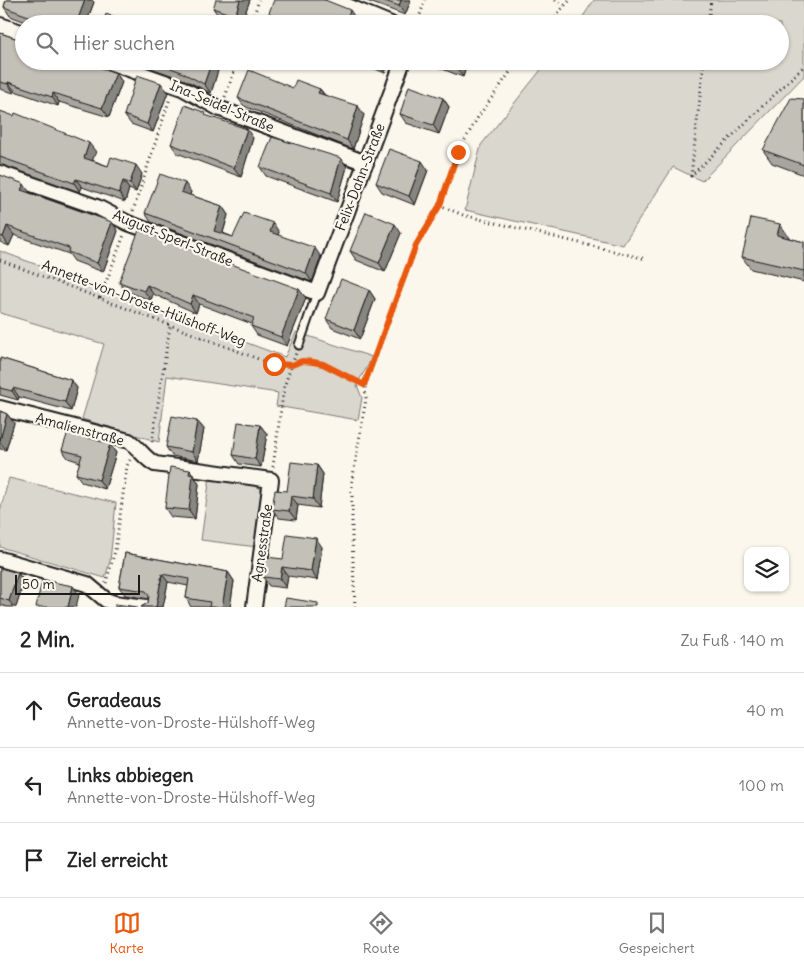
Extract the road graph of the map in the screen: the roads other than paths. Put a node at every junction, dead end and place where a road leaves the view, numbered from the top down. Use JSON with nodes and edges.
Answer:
{"nodes":[{"id":1,"x":333,"y":0,"type":"edge"},
{"id":2,"x":369,"y":15,"type":"edge"},
{"id":3,"x":0,"y":25,"type":"edge"},
{"id":4,"x":15,"y":30,"type":"edge"},
{"id":5,"x":132,"y":70,"type":"edge"},
{"id":6,"x":400,"y":70,"type":"edge"},
{"id":7,"x":366,"y":164,"type":"junction"},
{"id":8,"x":0,"y":173,"type":"edge"},
{"id":9,"x":317,"y":293,"type":"junction"},
{"id":10,"x":299,"y":345,"type":"dead end"},
{"id":11,"x":0,"y":408,"type":"edge"},
{"id":12,"x":271,"y":480,"type":"joint"},
{"id":13,"x":0,"y":559,"type":"edge"},
{"id":14,"x":148,"y":607,"type":"edge"},
{"id":15,"x":254,"y":607,"type":"edge"}],
"edges":[{"from":1,"to":2,"type":"street"},
{"from":3,"to":4,"type":"street"},
{"from":5,"to":7,"type":"street","name":"Ina-Seidel-Straße"},
{"from":6,"to":7,"type":"street","name":"Felix-Dahn-Straße"},
{"from":7,"to":9,"type":"street","name":"Felix-Dahn-Straße"},
{"from":8,"to":9,"type":"street","name":"August-Sperl-Straße"},
{"from":9,"to":10,"type":"lane"},
{"from":11,"to":12,"type":"street","name":"Amalienstraße"},
{"from":12,"to":15,"type":"street","name":"Agnesstraße"},
{"from":13,"to":14,"type":"street"}]}
